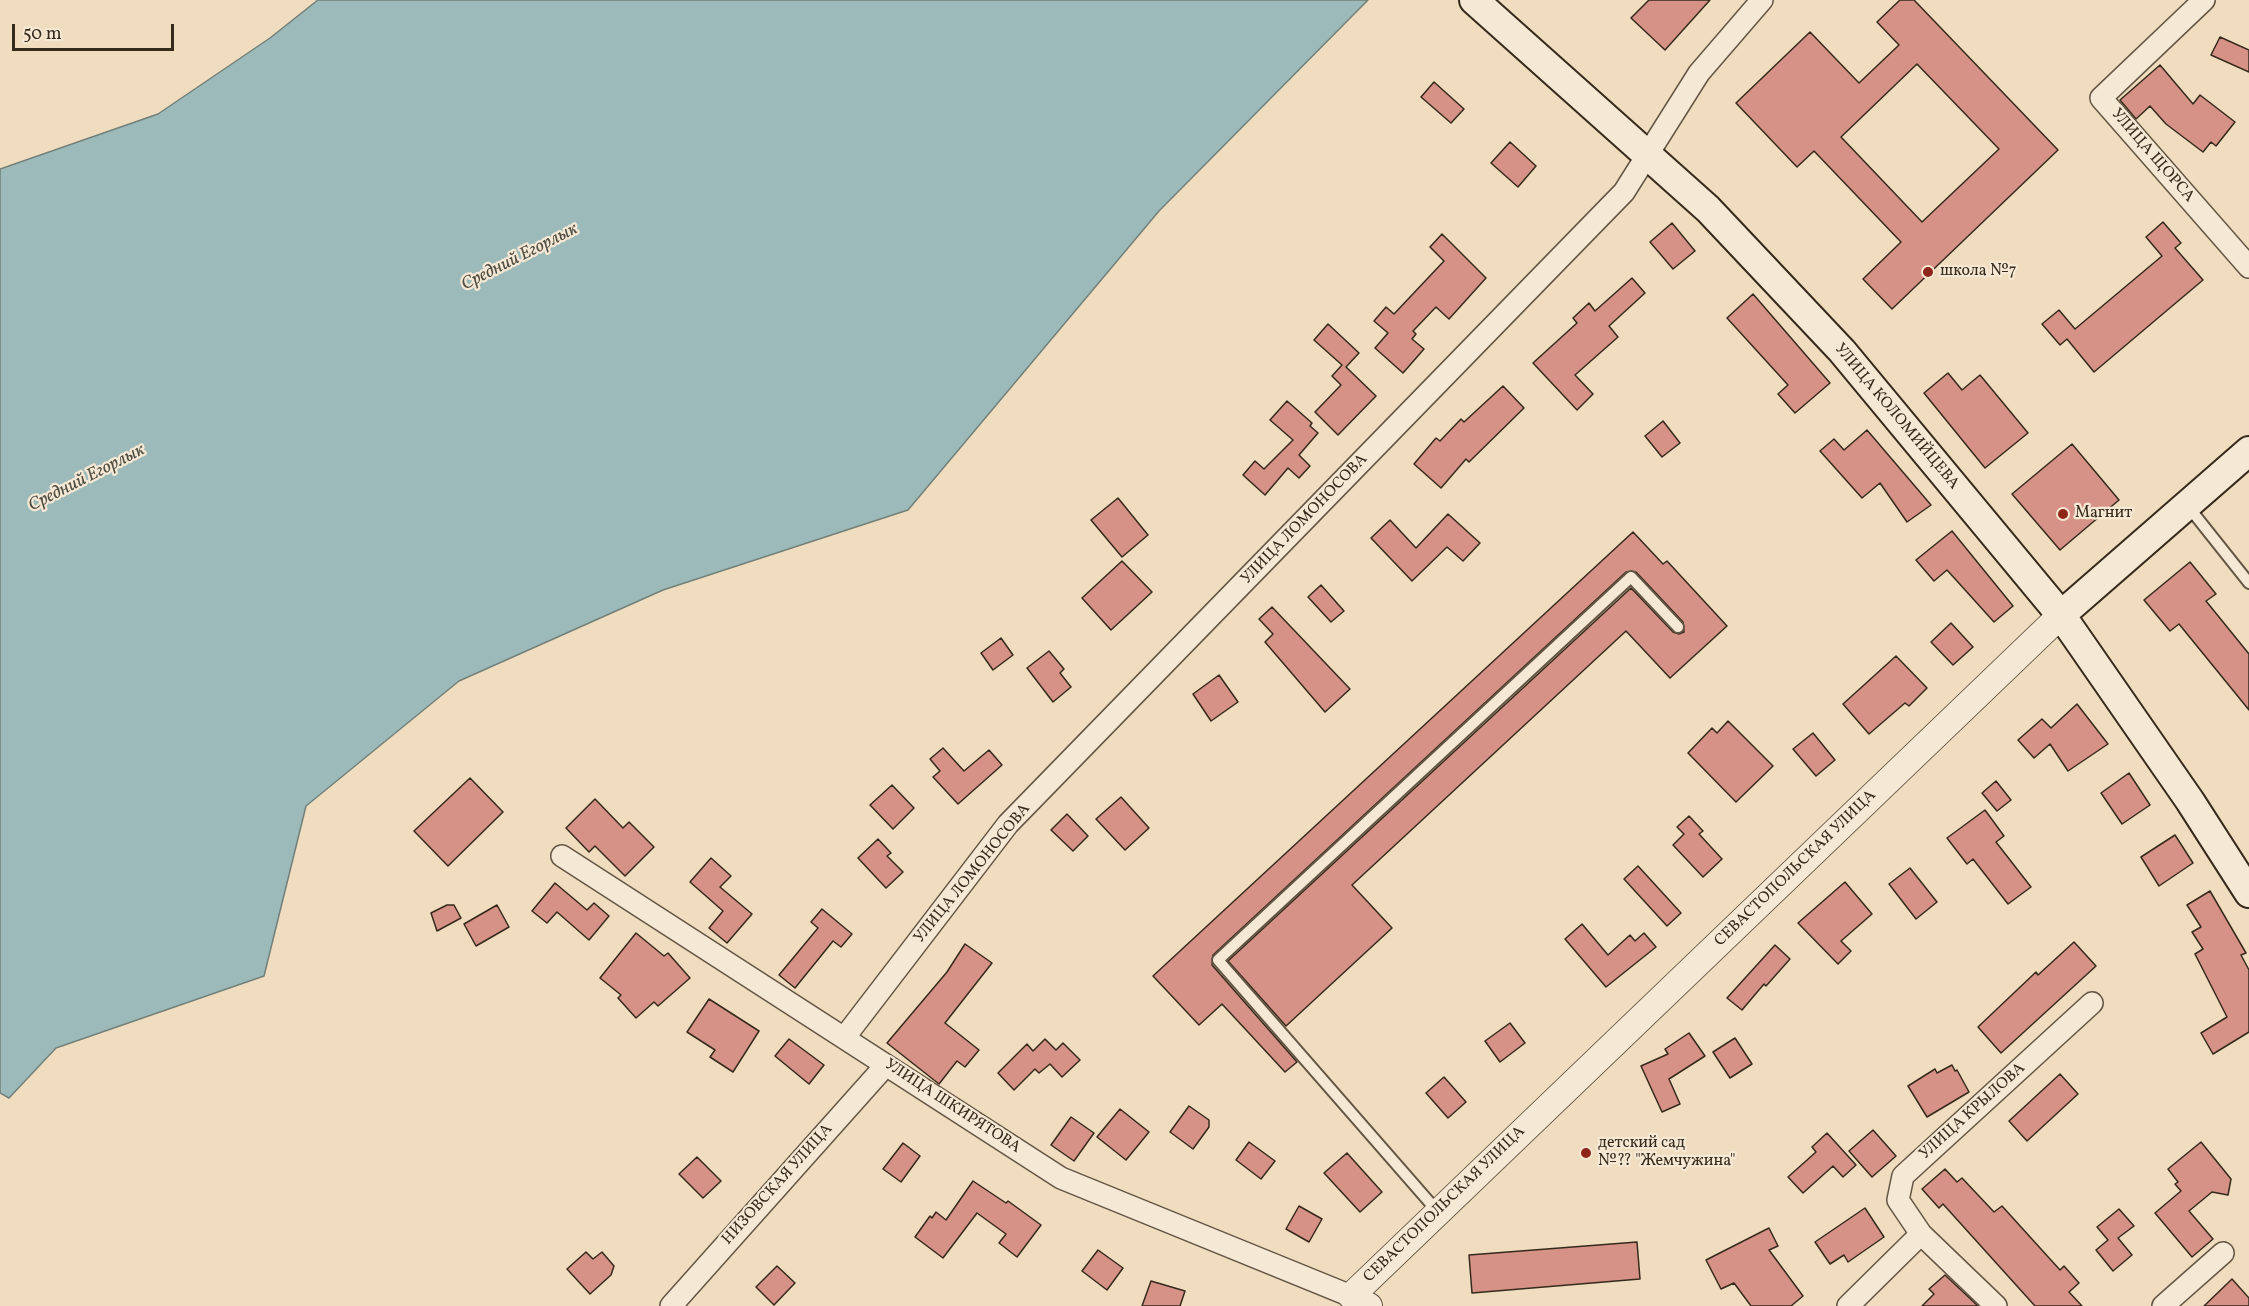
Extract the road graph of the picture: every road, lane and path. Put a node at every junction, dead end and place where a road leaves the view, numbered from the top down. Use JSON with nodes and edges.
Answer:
{"nodes":[{"id":1,"x":1474,"y":0,"type":"edge"},
{"id":2,"x":1762,"y":0,"type":"edge"},
{"id":3,"x":2204,"y":0,"type":"edge"},
{"id":4,"x":1648,"y":156,"type":"junction"},
{"id":5,"x":2249,"y":267,"type":"edge"},
{"id":6,"x":2249,"y":451,"type":"edge"},
{"id":7,"x":2187,"y":505,"type":"junction"},
{"id":8,"x":2249,"y":583,"type":"edge"},
{"id":9,"x":2061,"y":615,"type":"junction"},
{"id":10,"x":1678,"y":627,"type":"dead end"},
{"id":11,"x":562,"y":856,"type":"dead end"},
{"id":12,"x":2249,"y":893,"type":"edge"},
{"id":13,"x":2092,"y":1003,"type":"dead end"},
{"id":14,"x":844,"y":1038,"type":"junction"},
{"id":15,"x":886,"y":1065,"type":"junction"},
{"id":16,"x":1438,"y":1212,"type":"junction"},
{"id":17,"x":1921,"y":1234,"type":"junction"},
{"id":18,"x":2223,"y":1253,"type":"dead end"},
{"id":19,"x":1360,"y":1301,"type":"edge"},
{"id":20,"x":671,"y":1306,"type":"edge"},
{"id":21,"x":1848,"y":1306,"type":"edge"},
{"id":22,"x":1996,"y":1306,"type":"edge"},
{"id":23,"x":2163,"y":1306,"type":"edge"}],
"edges":[{"from":1,"to":4,"type":"main road","name":"УЛИЦА КОЛОМИЙЦЕВА"},
{"from":2,"to":4,"type":"street","name":"УЛИЦА ЛОМОНОСОВА"},
{"from":3,"to":5,"type":"street","name":"УЛИЦА ЩОРСА"},
{"from":4,"to":9,"type":"main road","name":"УЛИЦА КОЛОМИЙЦЕВА"},
{"from":4,"to":14,"type":"street","name":"УЛИЦА ЛОМОНОСОВА"},
{"from":6,"to":7,"type":"main road","name":"СЕВАСТОПОЛЬСКАЯ УЛИЦА"},
{"from":7,"to":8,"type":"lane"},
{"from":7,"to":9,"type":"main road","name":"СЕВАСТОПОЛЬСКАЯ УЛИЦА"},
{"from":9,"to":12,"type":"main road","name":"УЛИЦА КОЛОМИЙЦЕВА"},
{"from":9,"to":16,"type":"street","name":"СЕВАСТОПОЛЬСКАЯ УЛИЦА"},
{"from":10,"to":16,"type":"lane"},
{"from":11,"to":14,"type":"street","name":"УЛИЦА ШКИРЯТОВА"},
{"from":13,"to":17,"type":"street","name":"УЛИЦА КРЫЛОВА"},
{"from":14,"to":15,"type":"street","name":"УЛИЦА ШКИРЯТОВА"},
{"from":15,"to":19,"type":"street","name":"УЛИЦА ШКИРЯТОВА"},
{"from":15,"to":20,"type":"street","name":"НИЗОВСКАЯ УЛИЦА"},
{"from":16,"to":19,"type":"street","name":"СЕВАСТОПОЛЬСКАЯ УЛИЦА"},
{"from":17,"to":21,"type":"street"},
{"from":17,"to":22,"type":"street","name":"УЛИЦА КРЫЛОВА"},
{"from":18,"to":23,"type":"street"}]}
